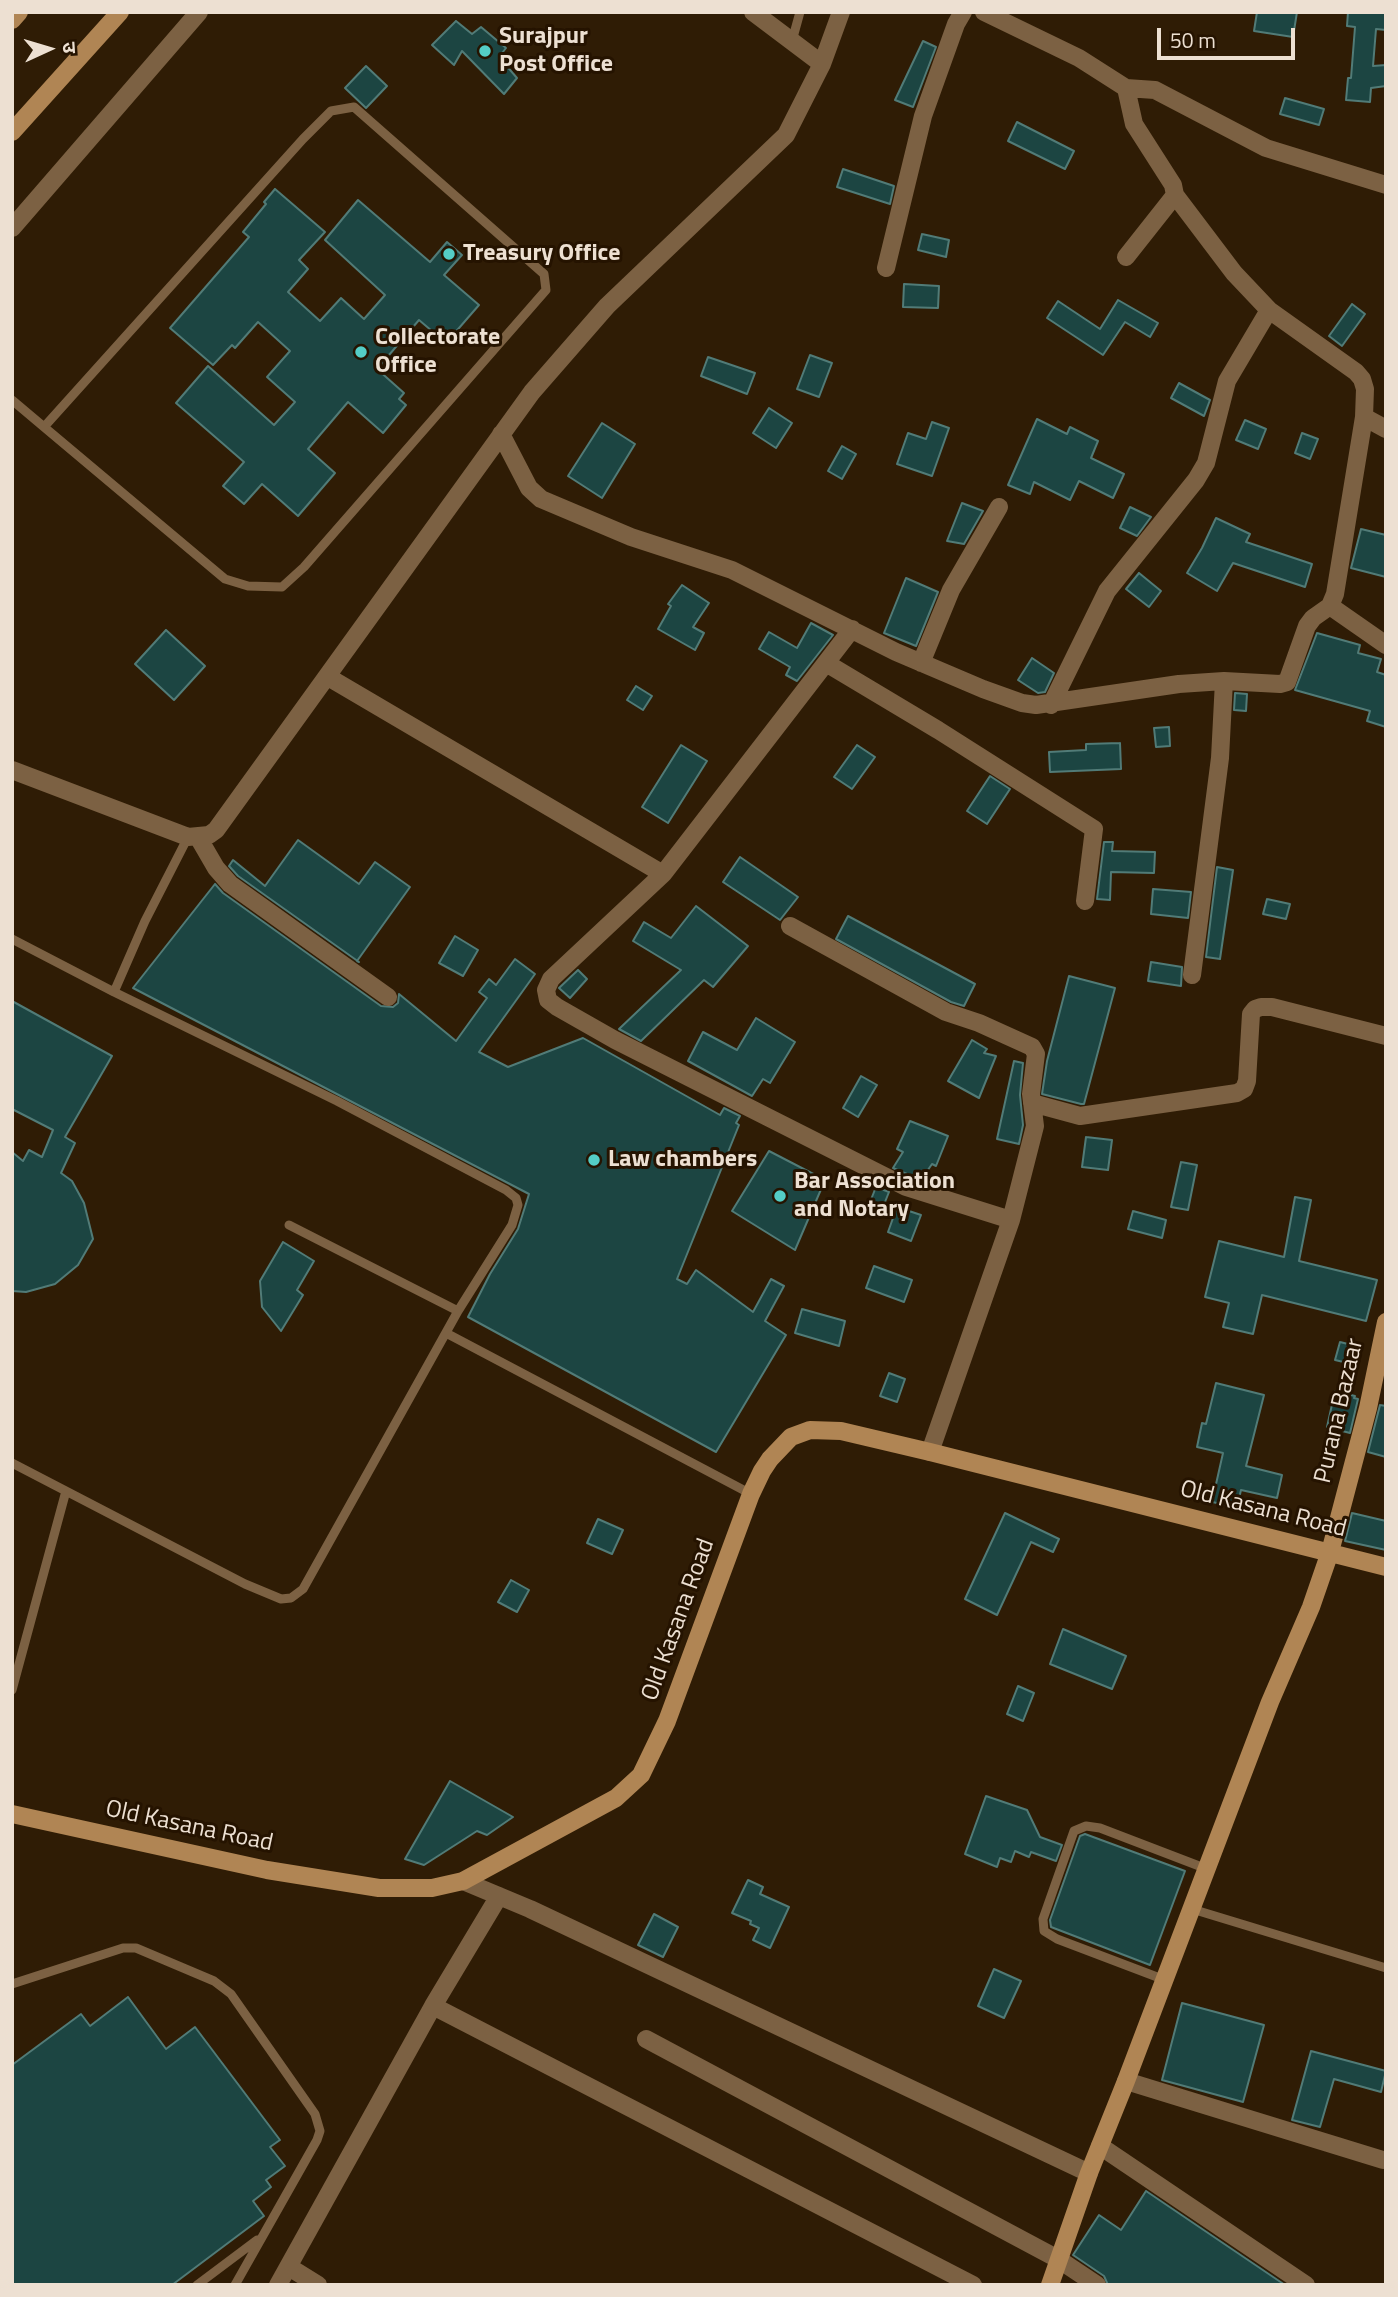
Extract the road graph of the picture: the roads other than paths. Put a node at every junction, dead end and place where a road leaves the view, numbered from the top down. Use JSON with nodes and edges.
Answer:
{"nodes":[{"id":1,"x":19,"y":12,"type":"edge"},
{"id":2,"x":120,"y":12,"type":"edge"},
{"id":3,"x":199,"y":12,"type":"edge"},
{"id":4,"x":753,"y":12,"type":"edge"},
{"id":5,"x":800,"y":12,"type":"edge"},
{"id":6,"x":841,"y":12,"type":"edge"},
{"id":7,"x":963,"y":12,"type":"edge"},
{"id":8,"x":984,"y":12,"type":"edge"},
{"id":9,"x":12,"y":20,"type":"edge"},
{"id":10,"x":792,"y":41,"type":"junction"},
{"id":11,"x":822,"y":64,"type":"junction"},
{"id":12,"x":1126,"y":88,"type":"junction"},
{"id":13,"x":12,"y":132,"type":"edge"},
{"id":14,"x":1386,"y":185,"type":"edge"},
{"id":15,"x":1175,"y":195,"type":"junction"},
{"id":16,"x":12,"y":228,"type":"edge"},
{"id":17,"x":1126,"y":257,"type":"dead end"},
{"id":18,"x":886,"y":268,"type":"dead end"},
{"id":19,"x":1269,"y":310,"type":"junction"},
{"id":20,"x":12,"y":400,"type":"edge"},
{"id":21,"x":1364,"y":417,"type":"junction"},
{"id":22,"x":44,"y":427,"type":"junction"},
{"id":23,"x":1386,"y":429,"type":"edge"},
{"id":24,"x":501,"y":434,"type":"junction"},
{"id":25,"x":999,"y":507,"type":"dead end"},
{"id":26,"x":1329,"y":606,"type":"junction"},
{"id":27,"x":852,"y":629,"type":"junction"},
{"id":28,"x":1386,"y":645,"type":"edge"},
{"id":29,"x":825,"y":663,"type":"junction"},
{"id":30,"x":921,"y":663,"type":"junction"},
{"id":31,"x":328,"y":677,"type":"junction"},
{"id":32,"x":1224,"y":681,"type":"junction"},
{"id":33,"x":1051,"y":705,"type":"junction"},
{"id":34,"x":12,"y":770,"type":"edge"},
{"id":35,"x":193,"y":837,"type":"junction"},
{"id":36,"x":663,"y":874,"type":"junction"},
{"id":37,"x":1084,"y":901,"type":"dead end"},
{"id":38,"x":790,"y":926,"type":"dead end"},
{"id":39,"x":12,"y":939,"type":"edge"},
{"id":40,"x":1192,"y":975,"type":"dead end"},
{"id":41,"x":114,"y":992,"type":"junction"},
{"id":42,"x":388,"y":997,"type":"dead end"},
{"id":43,"x":1386,"y":1037,"type":"edge"},
{"id":44,"x":1032,"y":1103,"type":"junction"},
{"id":45,"x":1012,"y":1220,"type":"junction"},
{"id":46,"x":289,"y":1225,"type":"dead end"},
{"id":47,"x":458,"y":1311,"type":"junction"},
{"id":48,"x":1386,"y":1322,"type":"edge"},
{"id":49,"x":446,"y":1333,"type":"junction"},
{"id":50,"x":930,"y":1452,"type":"junction"},
{"id":51,"x":12,"y":1463,"type":"edge"},
{"id":52,"x":66,"y":1491,"type":"junction"},
{"id":53,"x":751,"y":1493,"type":"junction"},
{"id":54,"x":1331,"y":1552,"type":"junction"},
{"id":55,"x":1386,"y":1567,"type":"edge"},
{"id":56,"x":12,"y":1690,"type":"edge"},
{"id":57,"x":12,"y":1814,"type":"edge"},
{"id":58,"x":1207,"y":1869,"type":"junction"},
{"id":59,"x":463,"y":1881,"type":"junction"},
{"id":60,"x":499,"y":1896,"type":"junction"},
{"id":61,"x":1192,"y":1909,"type":"junction"},
{"id":62,"x":1386,"y":1968,"type":"edge"},
{"id":63,"x":1165,"y":1980,"type":"junction"},
{"id":64,"x":12,"y":1984,"type":"edge"},
{"id":65,"x":433,"y":2006,"type":"junction"},
{"id":66,"x":646,"y":2039,"type":"dead end"},
{"id":67,"x":1126,"y":2081,"type":"junction"},
{"id":68,"x":1100,"y":2146,"type":"junction"},
{"id":69,"x":1382,"y":2160,"type":"dead end"},
{"id":70,"x":1089,"y":2173,"type":"junction"},
{"id":71,"x":261,"y":2237,"type":"junction"},
{"id":72,"x":1058,"y":2259,"type":"junction"},
{"id":73,"x":289,"y":2267,"type":"junction"},
{"id":74,"x":197,"y":2285,"type":"edge"},
{"id":75,"x":235,"y":2285,"type":"edge"},
{"id":76,"x":278,"y":2285,"type":"edge"},
{"id":77,"x":318,"y":2285,"type":"edge"},
{"id":78,"x":973,"y":2285,"type":"edge"},
{"id":79,"x":1050,"y":2285,"type":"edge"},
{"id":80,"x":1097,"y":2285,"type":"edge"},
{"id":81,"x":1306,"y":2285,"type":"edge"}],
"edges":[{"from":1,"to":9,"type":"street"},
{"from":2,"to":13,"type":"street"},
{"from":3,"to":16,"type":"street"},
{"from":4,"to":10,"type":"street"},
{"from":5,"to":10,"type":"lane"},
{"from":6,"to":11,"type":"street"},
{"from":7,"to":18,"type":"street"},
{"from":8,"to":12,"type":"street"},
{"from":10,"to":11,"type":"street"},
{"from":11,"to":24,"type":"street"},
{"from":12,"to":14,"type":"street"},
{"from":12,"to":15,"type":"street"},
{"from":15,"to":17,"type":"street"},
{"from":15,"to":19,"type":"street"},
{"from":19,"to":21,"type":"street"},
{"from":19,"to":33,"type":"street"},
{"from":20,"to":22,"type":"lane"},
{"from":21,"to":23,"type":"street"},
{"from":21,"to":26,"type":"street"},
{"from":22,"to":22,"type":"lane"},
{"from":24,"to":27,"type":"street"},
{"from":24,"to":31,"type":"street"},
{"from":25,"to":30,"type":"street"},
{"from":26,"to":28,"type":"street"},
{"from":26,"to":32,"type":"street"},
{"from":27,"to":29,"type":"street"},
{"from":27,"to":30,"type":"street"},
{"from":29,"to":36,"type":"street"},
{"from":29,"to":37,"type":"street"},
{"from":30,"to":33,"type":"street"},
{"from":31,"to":35,"type":"street"},
{"from":31,"to":36,"type":"street"},
{"from":32,"to":33,"type":"street"},
{"from":32,"to":40,"type":"street"},
{"from":34,"to":35,"type":"street"},
{"from":35,"to":41,"type":"lane"},
{"from":35,"to":42,"type":"street"},
{"from":36,"to":45,"type":"street"},
{"from":38,"to":44,"type":"street"},
{"from":39,"to":41,"type":"lane"},
{"from":41,"to":47,"type":"lane"},
{"from":43,"to":44,"type":"street"},
{"from":44,"to":45,"type":"street"},
{"from":45,"to":50,"type":"street"},
{"from":46,"to":47,"type":"lane"},
{"from":47,"to":49,"type":"lane"},
{"from":48,"to":54,"type":"street","name":"Purana Bazaar"},
{"from":49,"to":52,"type":"lane"},
{"from":49,"to":53,"type":"lane"},
{"from":50,"to":53,"type":"street","name":"Old Kasana Road"},
{"from":50,"to":54,"type":"street","name":"Old Kasana Road"},
{"from":51,"to":52,"type":"lane"},
{"from":52,"to":56,"type":"lane"},
{"from":53,"to":59,"type":"street","name":"Old Kasana Road"},
{"from":54,"to":55,"type":"street","name":"Old Kasana Road"},
{"from":54,"to":58,"type":"street","name":"Purana Bazaar"},
{"from":57,"to":59,"type":"street","name":"Old Kasana Road"},
{"from":58,"to":61,"type":"street","name":"Purana Bazaar"},
{"from":58,"to":63,"type":"lane"},
{"from":59,"to":60,"type":"street"},
{"from":60,"to":65,"type":"street"},
{"from":60,"to":70,"type":"street"},
{"from":61,"to":62,"type":"lane"},
{"from":61,"to":63,"type":"street","name":"Purana Bazaar"},
{"from":63,"to":67,"type":"street","name":"Purana Bazaar"},
{"from":64,"to":71,"type":"lane"},
{"from":65,"to":73,"type":"street"},
{"from":65,"to":78,"type":"street"},
{"from":66,"to":72,"type":"street"},
{"from":67,"to":68,"type":"street","name":"Purana Bazaar"},
{"from":67,"to":69,"type":"street"},
{"from":68,"to":70,"type":"street","name":"Purana Bazaar"},
{"from":68,"to":81,"type":"street"},
{"from":70,"to":72,"type":"street","name":"Purana Bazaar"},
{"from":71,"to":74,"type":"lane"},
{"from":71,"to":75,"type":"lane"},
{"from":72,"to":79,"type":"street","name":"Purana Bazaar"},
{"from":72,"to":80,"type":"street"},
{"from":73,"to":76,"type":"street"},
{"from":73,"to":77,"type":"street"}]}
